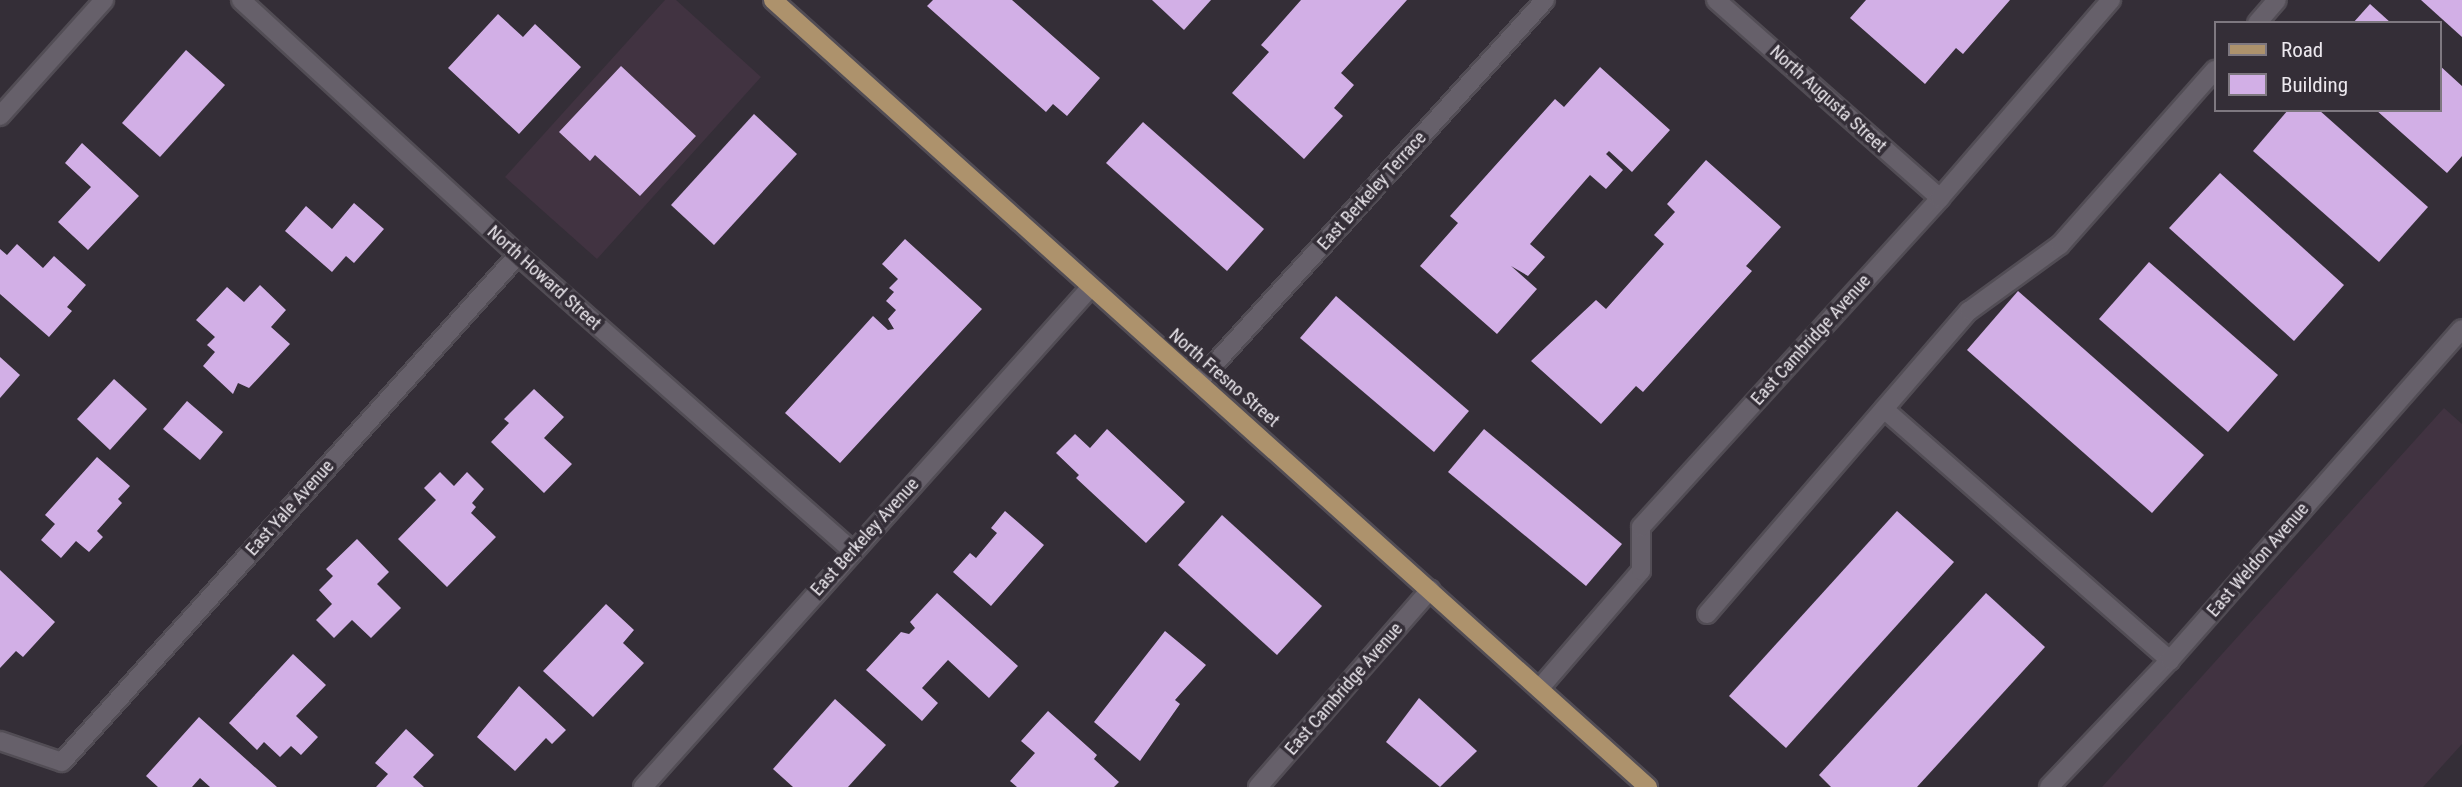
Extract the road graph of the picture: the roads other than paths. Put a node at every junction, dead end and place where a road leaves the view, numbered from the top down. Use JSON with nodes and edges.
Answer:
{"nodes":[{"id":1,"x":104,"y":0,"type":"edge"},
{"id":2,"x":773,"y":0,"type":"edge"},
{"id":3,"x":1545,"y":0,"type":"edge"},
{"id":4,"x":1716,"y":0,"type":"edge"},
{"id":5,"x":2111,"y":0,"type":"edge"},
{"id":6,"x":2277,"y":0,"type":"edge"},
{"id":7,"x":251,"y":3,"type":"edge"},
{"id":8,"x":2259,"y":21,"type":"edge"},
{"id":9,"x":2214,"y":71,"type":"edge"},
{"id":10,"x":0,"y":116,"type":"edge"},
{"id":11,"x":1940,"y":198,"type":"junction"},
{"id":12,"x":518,"y":255,"type":"junction"},
{"id":13,"x":1089,"y":289,"type":"junction"},
{"id":14,"x":2462,"y":329,"type":"edge"},
{"id":15,"x":1198,"y":382,"type":"junction"},
{"id":16,"x":1884,"y":410,"type":"junction"},
{"id":17,"x":852,"y":551,"type":"junction"},
{"id":18,"x":1430,"y":590,"type":"junction"},
{"id":19,"x":1707,"y":614,"type":"dead end"},
{"id":20,"x":2170,"y":660,"type":"junction"},
{"id":21,"x":1539,"y":689,"type":"junction"},
{"id":22,"x":0,"y":741,"type":"edge"},
{"id":23,"x":643,"y":787,"type":"edge"},
{"id":24,"x":1258,"y":787,"type":"edge"},
{"id":25,"x":1648,"y":787,"type":"edge"},
{"id":26,"x":2049,"y":787,"type":"edge"}],
"edges":[{"from":1,"to":10,"type":"street"},
{"from":2,"to":13,"type":"main road","name":"North Fresno Street"},
{"from":3,"to":15,"type":"street","name":"East Berkeley Terrace"},
{"from":4,"to":11,"type":"street","name":"North Augusta Street"},
{"from":5,"to":11,"type":"street","name":"East Cambridge Avenue"},
{"from":6,"to":8,"type":"street"},
{"from":7,"to":12,"type":"street","name":"North Howard Street"},
{"from":9,"to":16,"type":"street"},
{"from":11,"to":21,"type":"street","name":"East Cambridge Avenue"},
{"from":12,"to":17,"type":"street","name":"North Howard Street"},
{"from":12,"to":22,"type":"street","name":"East Yale Avenue"},
{"from":13,"to":15,"type":"main road","name":"North Fresno Street"},
{"from":13,"to":17,"type":"street","name":"East Berkeley Avenue"},
{"from":14,"to":20,"type":"street","name":"East Weldon Avenue"},
{"from":15,"to":18,"type":"main road","name":"North Fresno Street"},
{"from":16,"to":19,"type":"street"},
{"from":16,"to":20,"type":"street"},
{"from":17,"to":23,"type":"street","name":"East Berkeley Avenue"},
{"from":18,"to":21,"type":"main road","name":"North Fresno Street"},
{"from":18,"to":24,"type":"street","name":"East Cambridge Avenue"},
{"from":20,"to":26,"type":"street","name":"East Weldon Avenue"},
{"from":21,"to":25,"type":"main road","name":"North Fresno Street"}]}
